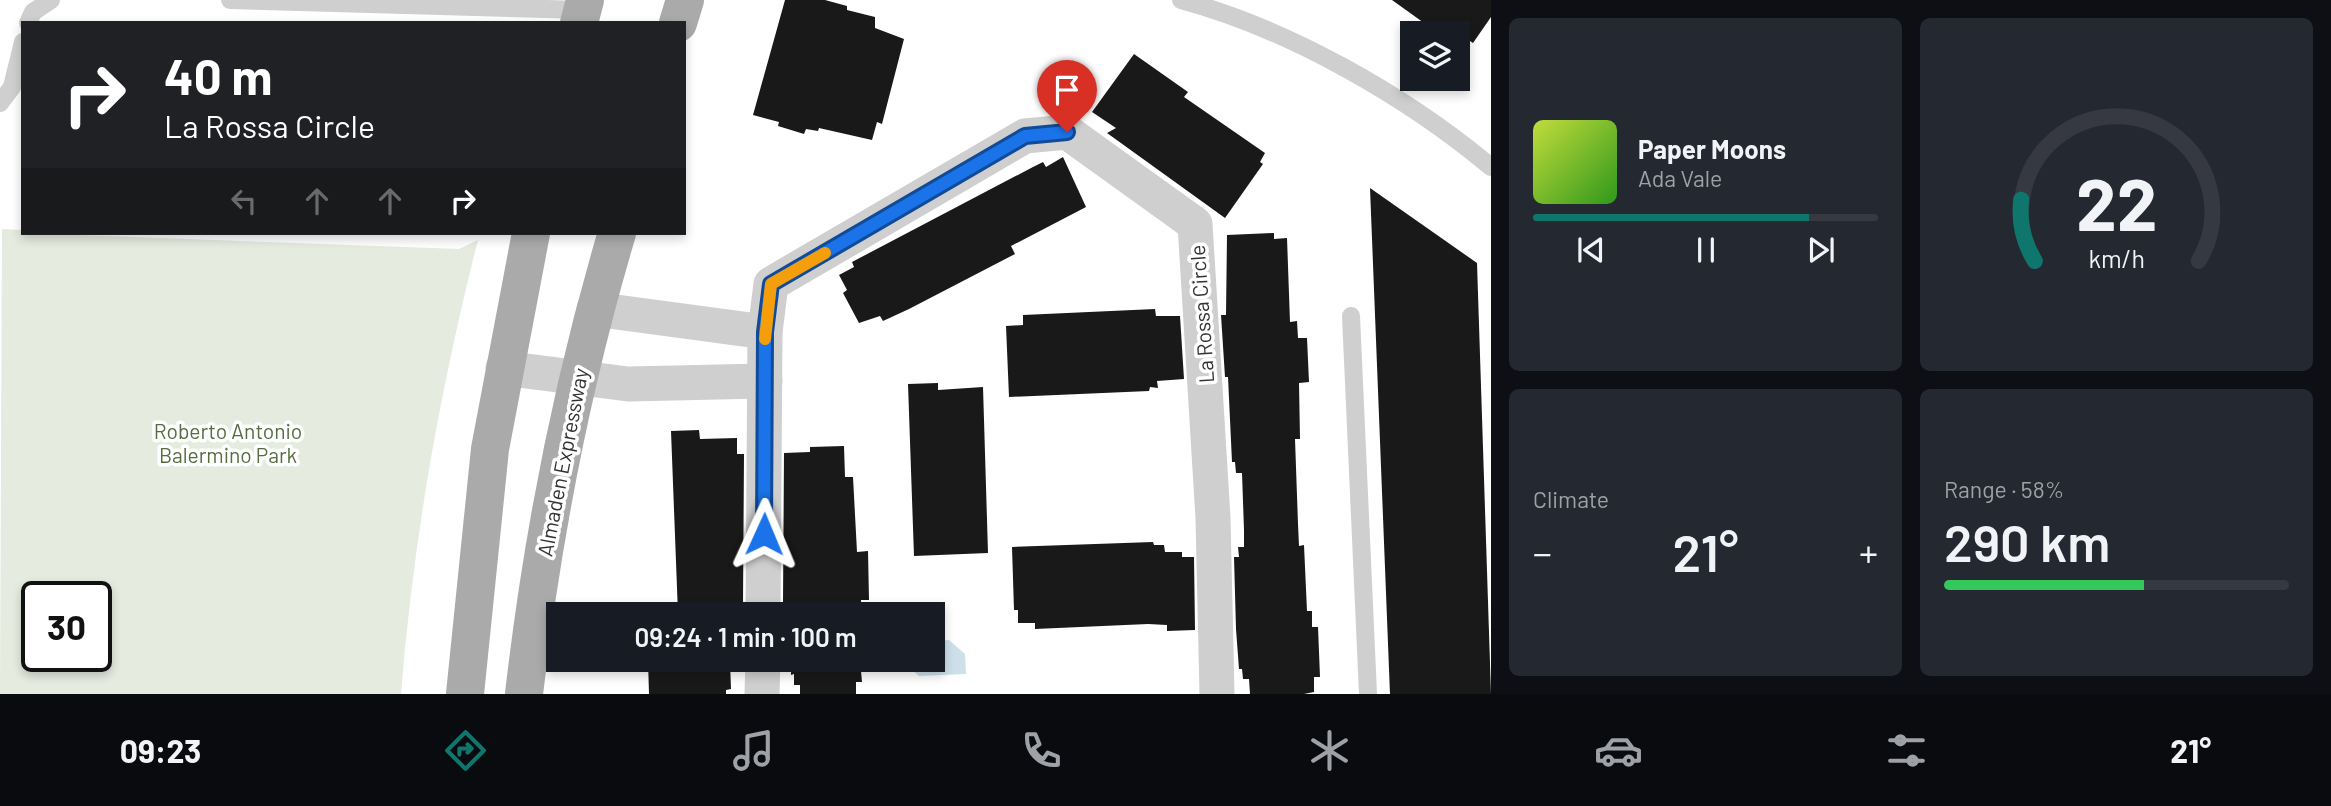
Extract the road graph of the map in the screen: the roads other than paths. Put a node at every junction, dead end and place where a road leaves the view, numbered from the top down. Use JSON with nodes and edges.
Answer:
{"nodes":[{"id":1,"x":230,"y":0,"type":"edge"},
{"id":2,"x":684,"y":0,"type":"edge"},
{"id":3,"x":1181,"y":0,"type":"edge"},
{"id":4,"x":46,"y":1,"type":"edge"},
{"id":5,"x":582,"y":11,"type":"edge"},
{"id":6,"x":29,"y":21,"type":"edge"},
{"id":7,"x":679,"y":21,"type":"edge"},
{"id":8,"x":21,"y":50,"type":"edge"},
{"id":9,"x":0,"y":103,"type":"edge"},
{"id":10,"x":1491,"y":167,"type":"edge"},
{"id":11,"x":531,"y":235,"type":"edge"},
{"id":12,"x":616,"y":235,"type":"edge"},
{"id":13,"x":594,"y":309,"type":"junction"},
{"id":14,"x":1351,"y":316,"type":"dead end"},
{"id":15,"x":765,"y":332,"type":"junction"},
{"id":16,"x":503,"y":368,"type":"junction"},
{"id":17,"x":578,"y":380,"type":"junction"},
{"id":18,"x":765,"y":381,"type":"junction"},
{"id":19,"x":763,"y":602,"type":"edge"},
{"id":20,"x":763,"y":672,"type":"edge"},
{"id":21,"x":465,"y":694,"type":"edge"},
{"id":22,"x":524,"y":694,"type":"edge"},
{"id":23,"x":762,"y":694,"type":"edge"},
{"id":24,"x":1217,"y":694,"type":"edge"},
{"id":25,"x":1368,"y":694,"type":"edge"}],
"edges":[{"from":1,"to":5,"type":"lane"},
{"from":2,"to":7,"type":"main road"},
{"from":3,"to":10,"type":"lane"},
{"from":4,"to":6,"type":"lane"},
{"from":8,"to":9,"type":"lane"},
{"from":11,"to":16,"type":"main road"},
{"from":12,"to":13,"type":"main road","name":"Almaden Expressway"},
{"from":13,"to":15,"type":"street"},
{"from":13,"to":17,"type":"main road","name":"Almaden Expressway"},
{"from":14,"to":25,"type":"lane"},
{"from":15,"to":18,"type":"street","name":"La Rossa Circle"},
{"from":15,"to":24,"type":"street","name":"La Rossa Circle"},
{"from":16,"to":17,"type":"street"},
{"from":16,"to":21,"type":"main road"},
{"from":17,"to":18,"type":"street"},
{"from":17,"to":22,"type":"main road","name":"Almaden Expressway"},
{"from":18,"to":19,"type":"street","name":"La Rossa Circle"},
{"from":20,"to":23,"type":"street"}]}
